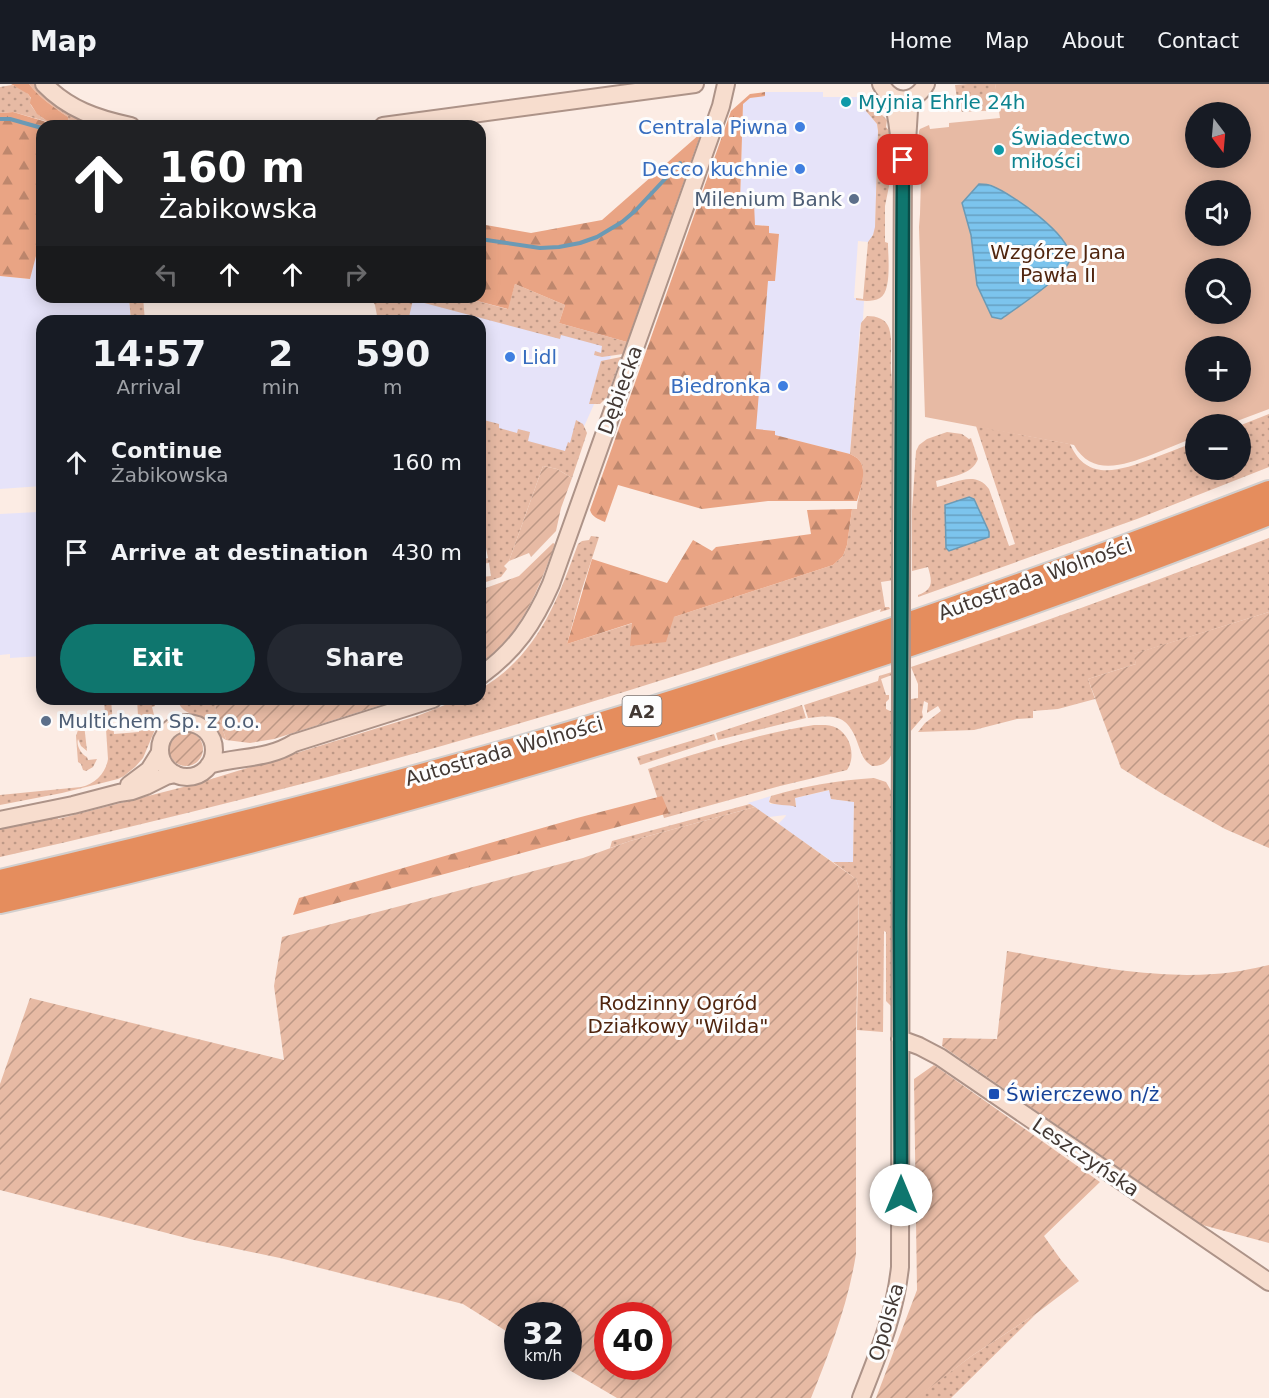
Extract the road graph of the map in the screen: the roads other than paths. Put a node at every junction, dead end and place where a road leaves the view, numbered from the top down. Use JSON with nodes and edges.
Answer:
{"nodes":[{"id":1,"x":44,"y":84,"type":"edge"},
{"id":2,"x":695,"y":84,"type":"edge"},
{"id":3,"x":726,"y":84,"type":"edge"},
{"id":4,"x":882,"y":88,"type":"edge"},
{"id":5,"x":925,"y":88,"type":"edge"},
{"id":6,"x":106,"y":120,"type":"edge"},
{"id":7,"x":428,"y":120,"type":"edge"},
{"id":8,"x":903,"y":160,"type":"junction"},
{"id":9,"x":1269,"y":492,"type":"edge"},
{"id":10,"x":1269,"y":514,"type":"edge"},
{"id":11,"x":486,"y":672,"type":"edge"},
{"id":12,"x":414,"y":705,"type":"edge"},
{"id":13,"x":213,"y":741,"type":"junction"},
{"id":14,"x":294,"y":743,"type":"junction"},
{"id":15,"x":159,"y":754,"type":"junction"},
{"id":16,"x":209,"y":765,"type":"junction"},
{"id":17,"x":175,"y":774,"type":"junction"},
{"id":18,"x":119,"y":793,"type":"junction"},
{"id":19,"x":0,"y":819,"type":"edge"},
{"id":20,"x":0,"y":881,"type":"edge"},
{"id":21,"x":0,"y":902,"type":"edge"},
{"id":22,"x":900,"y":1039,"type":"junction"},
{"id":23,"x":1269,"y":1282,"type":"edge"},
{"id":24,"x":861,"y":1398,"type":"edge"}],
"edges":[{"from":1,"to":6,"type":"street"},
{"from":2,"to":7,"type":"street"},
{"from":3,"to":11,"type":"street","name":"Dębiecka"},
{"from":4,"to":5,"type":"street"},
{"from":4,"to":8,"type":"street"},
{"from":5,"to":8,"type":"street"},
{"from":8,"to":22,"type":"street","name":"Opolska","bridge":true},
{"from":9,"to":20,"type":"highway","name":"Autostrada Wolności","number":"A2"},
{"from":10,"to":21,"type":"highway","name":"Autostrada Wolności","number":"A2"},
{"from":12,"to":14,"type":"street"},
{"from":13,"to":14,"type":"street"},
{"from":13,"to":15,"type":"street"},
{"from":13,"to":16,"type":"street"},
{"from":14,"to":16,"type":"street"},
{"from":15,"to":17,"type":"street"},
{"from":15,"to":18,"type":"street"},
{"from":16,"to":17,"type":"street"},
{"from":17,"to":18,"type":"street"},
{"from":18,"to":19,"type":"street"},
{"from":22,"to":23,"type":"street","name":"Leszczyńska"},
{"from":22,"to":24,"type":"street","name":"Opolska"}]}
